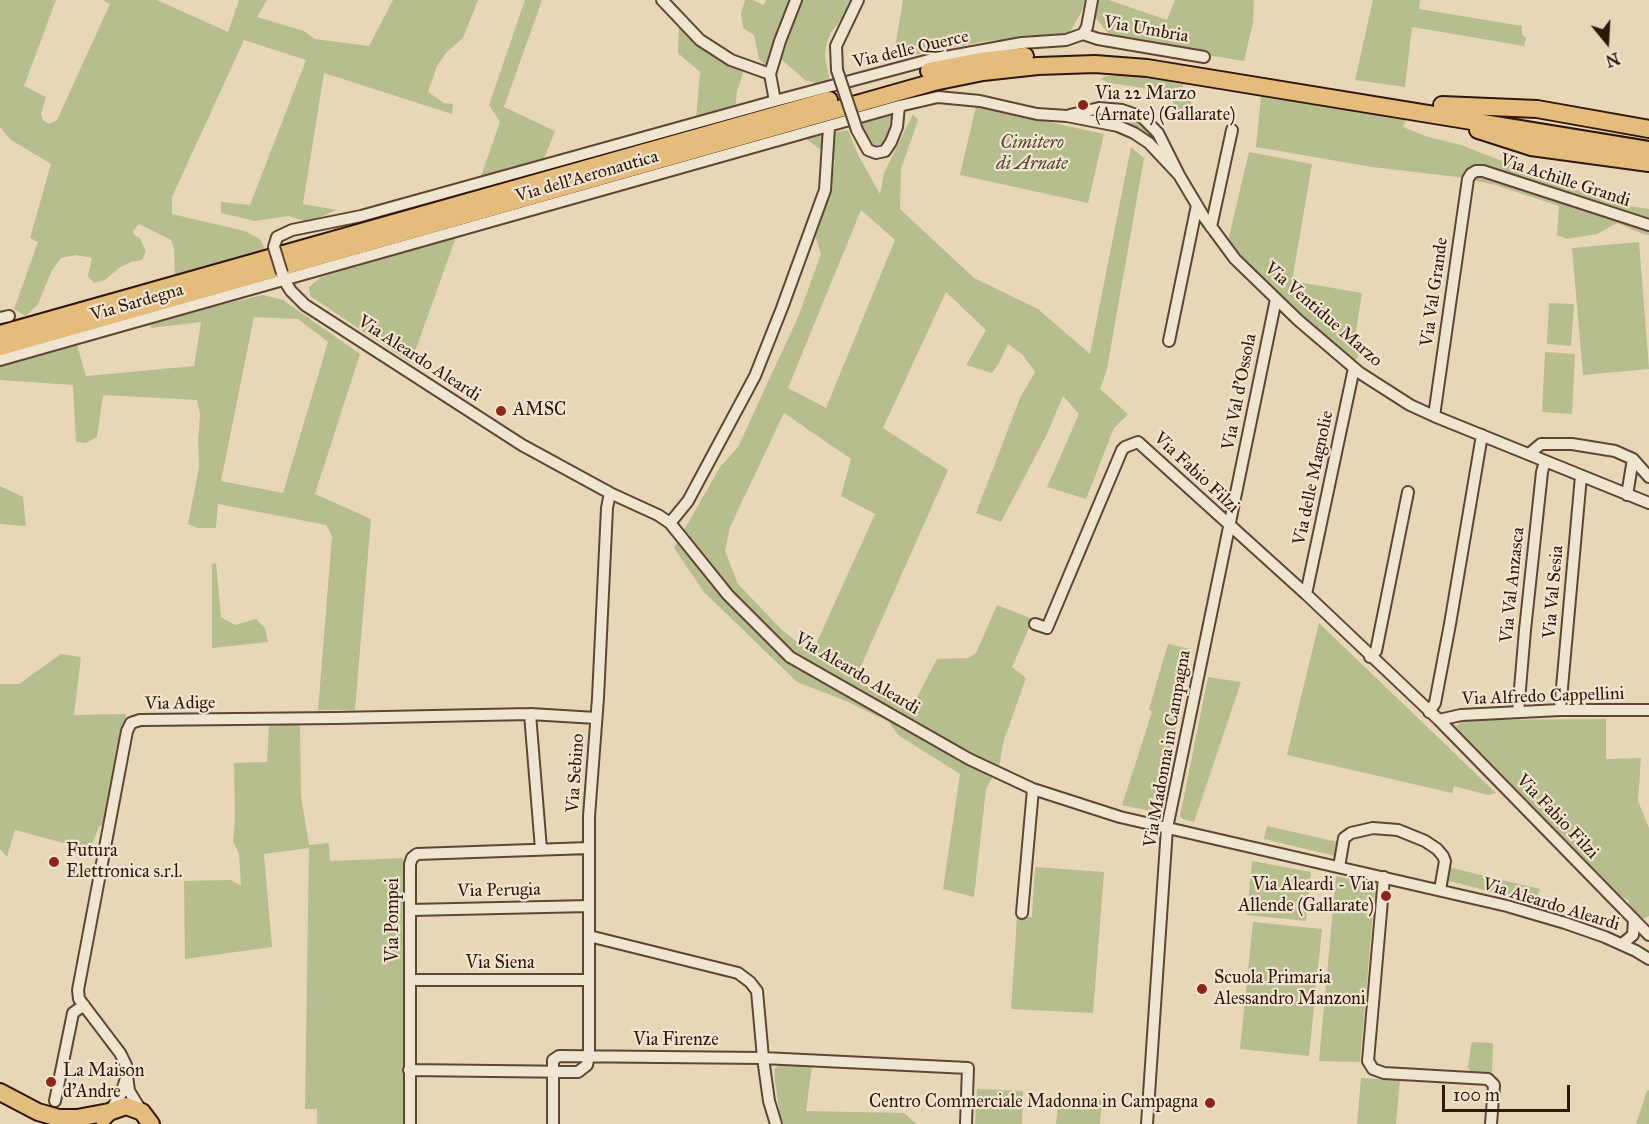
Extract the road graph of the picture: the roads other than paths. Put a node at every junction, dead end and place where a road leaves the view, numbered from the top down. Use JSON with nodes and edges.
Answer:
{"nodes":[{"id":1,"x":662,"y":0,"type":"edge"},
{"id":2,"x":796,"y":0,"type":"edge"},
{"id":3,"x":858,"y":0,"type":"edge"},
{"id":4,"x":1092,"y":0,"type":"edge"},
{"id":5,"x":1083,"y":34,"type":"junction"},
{"id":6,"x":1204,"y":57,"type":"dead end"},
{"id":7,"x":770,"y":74,"type":"junction"},
{"id":8,"x":775,"y":101,"type":"junction"},
{"id":9,"x":899,"y":106,"type":"junction"},
{"id":10,"x":1442,"y":110,"type":"junction"},
{"id":11,"x":1067,"y":116,"type":"junction"},
{"id":12,"x":829,"y":127,"type":"junction"},
{"id":13,"x":1649,"y":129,"type":"edge"},
{"id":14,"x":1232,"y":130,"type":"dead end"},
{"id":15,"x":1649,"y":139,"type":"edge"},
{"id":16,"x":1649,"y":150,"type":"edge"},
{"id":17,"x":1649,"y":163,"type":"edge"},
{"id":18,"x":1471,"y":174,"type":"joint"},
{"id":19,"x":1179,"y":175,"type":"junction"},
{"id":20,"x":1197,"y":205,"type":"junction"},
{"id":21,"x":1649,"y":225,"type":"edge"},
{"id":22,"x":1211,"y":227,"type":"junction"},
{"id":23,"x":283,"y":277,"type":"junction"},
{"id":24,"x":1276,"y":299,"type":"junction"},
{"id":25,"x":0,"y":334,"type":"edge"},
{"id":26,"x":1169,"y":341,"type":"dead end"},
{"id":27,"x":0,"y":347,"type":"edge"},
{"id":28,"x":0,"y":360,"type":"edge"},
{"id":29,"x":1354,"y":368,"type":"junction"},
{"id":30,"x":1434,"y":416,"type":"junction"},
{"id":31,"x":1482,"y":435,"type":"junction"},
{"id":32,"x":1529,"y":454,"type":"junction"},
{"id":33,"x":1633,"y":459,"type":"junction"},
{"id":34,"x":1545,"y":461,"type":"junction"},
{"id":35,"x":1581,"y":476,"type":"junction"},
{"id":36,"x":1649,"y":477,"type":"edge"},
{"id":37,"x":1408,"y":492,"type":"dead end"},
{"id":38,"x":610,"y":493,"type":"junction"},
{"id":39,"x":1627,"y":495,"type":"junction"},
{"id":40,"x":1649,"y":503,"type":"edge"},
{"id":41,"x":670,"y":524,"type":"junction"},
{"id":42,"x":1230,"y":527,"type":"junction"},
{"id":43,"x":1306,"y":594,"type":"junction"},
{"id":44,"x":1035,"y":624,"type":"dead end"},
{"id":45,"x":1370,"y":657,"type":"junction"},
{"id":46,"x":1649,"y":710,"type":"edge"},
{"id":47,"x":1560,"y":711,"type":"junction"},
{"id":48,"x":1429,"y":712,"type":"junction"},
{"id":49,"x":1518,"y":712,"type":"junction"},
{"id":50,"x":530,"y":714,"type":"junction"},
{"id":51,"x":596,"y":718,"type":"junction"},
{"id":52,"x":1439,"y":720,"type":"junction"},
{"id":53,"x":1034,"y":789,"type":"junction"},
{"id":54,"x":1167,"y":828,"type":"junction"},
{"id":55,"x":589,"y":848,"type":"junction"},
{"id":56,"x":541,"y":849,"type":"junction"},
{"id":57,"x":1339,"y":867,"type":"junction"},
{"id":58,"x":1384,"y":877,"type":"junction"},
{"id":59,"x":1440,"y":890,"type":"junction"},
{"id":60,"x":589,"y":906,"type":"junction"},
{"id":61,"x":411,"y":910,"type":"junction"},
{"id":62,"x":1022,"y":913,"type":"dead end"},
{"id":63,"x":1634,"y":920,"type":"junction"},
{"id":64,"x":1633,"y":935,"type":"junction"},
{"id":65,"x":589,"y":936,"type":"junction"},
{"id":66,"x":1649,"y":936,"type":"edge"},
{"id":67,"x":1626,"y":946,"type":"junction"},
{"id":68,"x":1649,"y":959,"type":"edge"},
{"id":69,"x":410,"y":980,"type":"junction"},
{"id":70,"x":589,"y":980,"type":"junction"},
{"id":71,"x":84,"y":1005,"type":"junction"},
{"id":72,"x":589,"y":1056,"type":"junction"},
{"id":73,"x":763,"y":1058,"type":"junction"},
{"id":74,"x":409,"y":1070,"type":"junction"},
{"id":75,"x":552,"y":1071,"type":"junction"},
{"id":76,"x":127,"y":1075,"type":"junction"},
{"id":77,"x":0,"y":1092,"type":"edge"},
{"id":78,"x":0,"y":1099,"type":"edge"},
{"id":79,"x":55,"y":1101,"type":"dead end"},
{"id":80,"x":104,"y":1118,"type":"edge"},
{"id":81,"x":147,"y":1118,"type":"edge"},
{"id":82,"x":56,"y":1121,"type":"edge"},
{"id":83,"x":410,"y":1124,"type":"edge"},
{"id":84,"x":553,"y":1124,"type":"edge"},
{"id":85,"x":776,"y":1124,"type":"edge"},
{"id":86,"x":966,"y":1124,"type":"edge"},
{"id":87,"x":1147,"y":1124,"type":"edge"},
{"id":88,"x":1491,"y":1124,"type":"edge"}],
"edges":[{"from":1,"to":7,"type":"street"},
{"from":2,"to":7,"type":"street"},
{"from":3,"to":9,"type":"street","bridge":true},
{"from":4,"to":5,"type":"street"},
{"from":5,"to":6,"type":"street","name":"Via Umbria"},
{"from":5,"to":8,"type":"street","name":"Via delle Querce"},
{"from":7,"to":8,"type":"street"},
{"from":8,"to":23,"type":"street","name":"Via delle Querce","bridge":true},
{"from":9,"to":11,"type":"street","name":"Via Ventidue Marzo"},
{"from":9,"to":12,"type":"street","name":"Via dell'Aeronautica"},
{"from":10,"to":13,"type":"main road"},
{"from":10,"to":15,"type":"main road"},
{"from":10,"to":16,"type":"main road"},
{"from":10,"to":17,"type":"main road"},
{"from":10,"to":25,"type":"main road"},
{"from":10,"to":27,"type":"main road"},
{"from":11,"to":19,"type":"street","name":"Via Ventidue Marzo"},
{"from":11,"to":19,"type":"street","name":"Via Ventidue Marzo"},
{"from":12,"to":23,"type":"street","name":"Via dell'Aeronautica"},
{"from":12,"to":41,"type":"street"},
{"from":14,"to":22,"type":"street"},
{"from":18,"to":21,"type":"street","name":"Via Achille Grandi"},
{"from":18,"to":30,"type":"street","name":"Via Val Grande"},
{"from":19,"to":20,"type":"street","name":"Via Ventidue Marzo"},
{"from":20,"to":22,"type":"street","name":"Via Ventidue Marzo"},
{"from":20,"to":26,"type":"street"},
{"from":22,"to":24,"type":"street","name":"Via Ventidue Marzo"},
{"from":23,"to":28,"type":"street","name":"Via Sardegna"},
{"from":23,"to":38,"type":"street","name":"Via Aleardo Aleardi"},
{"from":24,"to":29,"type":"street","name":"Via Ventidue Marzo"},
{"from":24,"to":42,"type":"street","name":"Via Val d'Ossola"},
{"from":29,"to":30,"type":"street","name":"Via Ventidue Marzo"},
{"from":29,"to":43,"type":"street","name":"Via delle Magnolie"},
{"from":30,"to":31,"type":"street","name":"Via Ventidue Marzo"},
{"from":31,"to":32,"type":"street","name":"Via Ventidue Marzo"},
{"from":31,"to":48,"type":"street"},
{"from":32,"to":33,"type":"street"},
{"from":32,"to":34,"type":"street","name":"Via Ventidue Marzo"},
{"from":33,"to":36,"type":"street"},
{"from":33,"to":39,"type":"street"},
{"from":34,"to":35,"type":"street","name":"Via Ventidue Marzo"},
{"from":34,"to":49,"type":"street","name":"Via Val Anzasca"},
{"from":35,"to":39,"type":"street","name":"Via Ventidue Marzo"},
{"from":35,"to":47,"type":"street","name":"Via Val Sesia"},
{"from":37,"to":45,"type":"street"},
{"from":38,"to":41,"type":"street","name":"Via Aleardo Aleardi"},
{"from":38,"to":51,"type":"street","name":"Via Sebino"},
{"from":39,"to":40,"type":"street","name":"Via Ventidue Marzo"},
{"from":41,"to":53,"type":"street","name":"Via Aleardo Aleardi"},
{"from":42,"to":43,"type":"street","name":"Via Fabio Filzi"},
{"from":42,"to":44,"type":"street","name":"Via Fabio Filzi"},
{"from":42,"to":54,"type":"street","name":"Via Madonna in Campagna"},
{"from":43,"to":45,"type":"street","name":"Via Fabio Filzi"},
{"from":45,"to":48,"type":"street","name":"Via Fabio Filzi"},
{"from":46,"to":47,"type":"street","name":"Via Alfredo Cappellini"},
{"from":47,"to":49,"type":"street","name":"Via Alfredo Cappellini"},
{"from":48,"to":52,"type":"street","name":"Via Fabio Filzi"},
{"from":49,"to":52,"type":"street","name":"Via Alfredo Cappellini"},
{"from":50,"to":51,"type":"street","name":"Via Adige"},
{"from":50,"to":56,"type":"street"},
{"from":50,"to":71,"type":"street","name":"Via Adige"},
{"from":51,"to":55,"type":"street","name":"Via Sebino"},
{"from":52,"to":63,"type":"street","name":"Via Fabio Filzi"},
{"from":53,"to":54,"type":"street","name":"Via Aleardo Aleardi"},
{"from":53,"to":62,"type":"street"},
{"from":54,"to":57,"type":"street","name":"Via Aleardo Aleardi"},
{"from":54,"to":87,"type":"street","name":"Via Madonna in Campagna"},
{"from":55,"to":56,"type":"street","name":"Via Pompei"},
{"from":55,"to":60,"type":"street","name":"Via Sebino"},
{"from":56,"to":61,"type":"street","name":"Via Pompei"},
{"from":57,"to":58,"type":"street","name":"Via Aleardo Aleardi"},
{"from":57,"to":59,"type":"street"},
{"from":58,"to":59,"type":"street","name":"Via Aleardo Aleardi"},
{"from":58,"to":88,"type":"street"},
{"from":59,"to":67,"type":"street","name":"Via Aleardo Aleardi"},
{"from":60,"to":61,"type":"street","name":"Via Perugia"},
{"from":60,"to":65,"type":"street","name":"Via Sebino"},
{"from":61,"to":69,"type":"street","name":"Via Pompei"},
{"from":63,"to":64,"type":"street"},
{"from":63,"to":66,"type":"street","name":"Via Fabio Filzi"},
{"from":64,"to":66,"type":"street"},
{"from":64,"to":67,"type":"street"},
{"from":65,"to":70,"type":"street","name":"Via Sebino"},
{"from":65,"to":73,"type":"street"},
{"from":66,"to":67,"type":"street"},
{"from":67,"to":68,"type":"street","name":"Via Aleardo Aleardi"},
{"from":69,"to":70,"type":"street","name":"Via Siena"},
{"from":69,"to":74,"type":"street","name":"Via Pompei"},
{"from":70,"to":72,"type":"street","name":"Via Sebino"},
{"from":71,"to":76,"type":"street","name":"Via Adige"},
{"from":71,"to":79,"type":"street"},
{"from":72,"to":73,"type":"street","name":"Via Firenze"},
{"from":72,"to":75,"type":"street"},
{"from":72,"to":75,"type":"street","name":"Via Firenze"},
{"from":73,"to":85,"type":"street"},
{"from":73,"to":86,"type":"street","name":"Via Firenze"},
{"from":74,"to":75,"type":"street"},
{"from":74,"to":83,"type":"street","name":"Via Pompei"},
{"from":75,"to":84,"type":"street"},
{"from":76,"to":80,"type":"street"},
{"from":76,"to":81,"type":"street","name":"Via Adige"},
{"from":77,"to":82,"type":"main road"},
{"from":78,"to":82,"type":"main road"},
{"from":80,"to":81,"type":"main road"},
{"from":80,"to":82,"type":"main road"}]}
